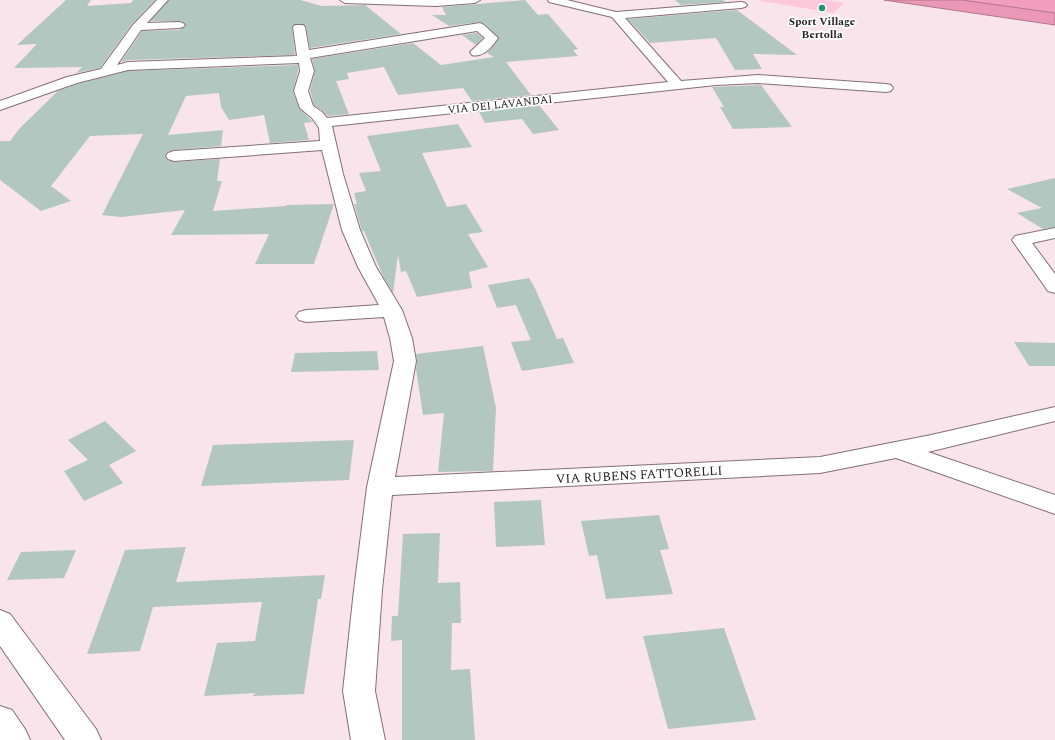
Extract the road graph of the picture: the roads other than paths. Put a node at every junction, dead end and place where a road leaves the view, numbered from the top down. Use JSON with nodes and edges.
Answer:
{"nodes":[{"id":1,"x":163,"y":0,"type":"edge"},
{"id":2,"x":345,"y":0,"type":"edge"},
{"id":3,"x":475,"y":0,"type":"edge"},
{"id":4,"x":553,"y":0,"type":"edge"},
{"id":5,"x":741,"y":5,"type":"dead end"},
{"id":6,"x":616,"y":15,"type":"junction"},
{"id":7,"x":179,"y":25,"type":"dead end"},
{"id":8,"x":137,"y":27,"type":"junction"},
{"id":9,"x":299,"y":27,"type":"dead end"},
{"id":10,"x":476,"y":52,"type":"dead end"},
{"id":11,"x":304,"y":58,"type":"junction"},
{"id":12,"x":106,"y":70,"type":"junction"},
{"id":13,"x":677,"y":84,"type":"junction"},
{"id":14,"x":886,"y":88,"type":"dead end"},
{"id":15,"x":0,"y":106,"type":"edge"},
{"id":16,"x":323,"y":123,"type":"junction"},
{"id":17,"x":328,"y":145,"type":"junction"},
{"id":18,"x":174,"y":156,"type":"dead end"},
{"id":19,"x":1055,"y":233,"type":"edge"},
{"id":20,"x":1055,"y":287,"type":"edge"},
{"id":21,"x":392,"y":310,"type":"junction"},
{"id":22,"x":306,"y":316,"type":"dead end"},
{"id":23,"x":1055,"y":414,"type":"edge"},
{"id":24,"x":897,"y":450,"type":"junction"},
{"id":25,"x":380,"y":488,"type":"junction"},
{"id":26,"x":1055,"y":505,"type":"edge"},
{"id":27,"x":0,"y":622,"type":"edge"},
{"id":28,"x":0,"y":720,"type":"edge"},
{"id":29,"x":13,"y":740,"type":"edge"},
{"id":30,"x":84,"y":740,"type":"edge"},
{"id":31,"x":368,"y":740,"type":"edge"}],
"edges":[{"from":1,"to":8,"type":"street"},
{"from":2,"to":3,"type":"street"},
{"from":4,"to":6,"type":"street"},
{"from":5,"to":6,"type":"street"},
{"from":6,"to":13,"type":"street"},
{"from":7,"to":8,"type":"street"},
{"from":8,"to":12,"type":"street"},
{"from":9,"to":11,"type":"street"},
{"from":10,"to":11,"type":"street"},
{"from":11,"to":12,"type":"street"},
{"from":11,"to":16,"type":"street"},
{"from":12,"to":15,"type":"street"},
{"from":13,"to":14,"type":"street","name":"VIA DEI LAVANDAI"},
{"from":13,"to":16,"type":"street","name":"VIA DEI LAVANDAI"},
{"from":16,"to":17,"type":"street"},
{"from":17,"to":18,"type":"street"},
{"from":17,"to":21,"type":"street"},
{"from":19,"to":20,"type":"street"},
{"from":21,"to":22,"type":"street"},
{"from":21,"to":25,"type":"street"},
{"from":23,"to":24,"type":"street","name":"VIA RUBENS FATTORELLI"},
{"from":24,"to":25,"type":"street","name":"VIA RUBENS FATTORELLI"},
{"from":24,"to":26,"type":"street","name":"VIA RUBENS FATTORELLI"},
{"from":25,"to":31,"type":"street"},
{"from":27,"to":30,"type":"street"},
{"from":28,"to":29,"type":"street"}]}
